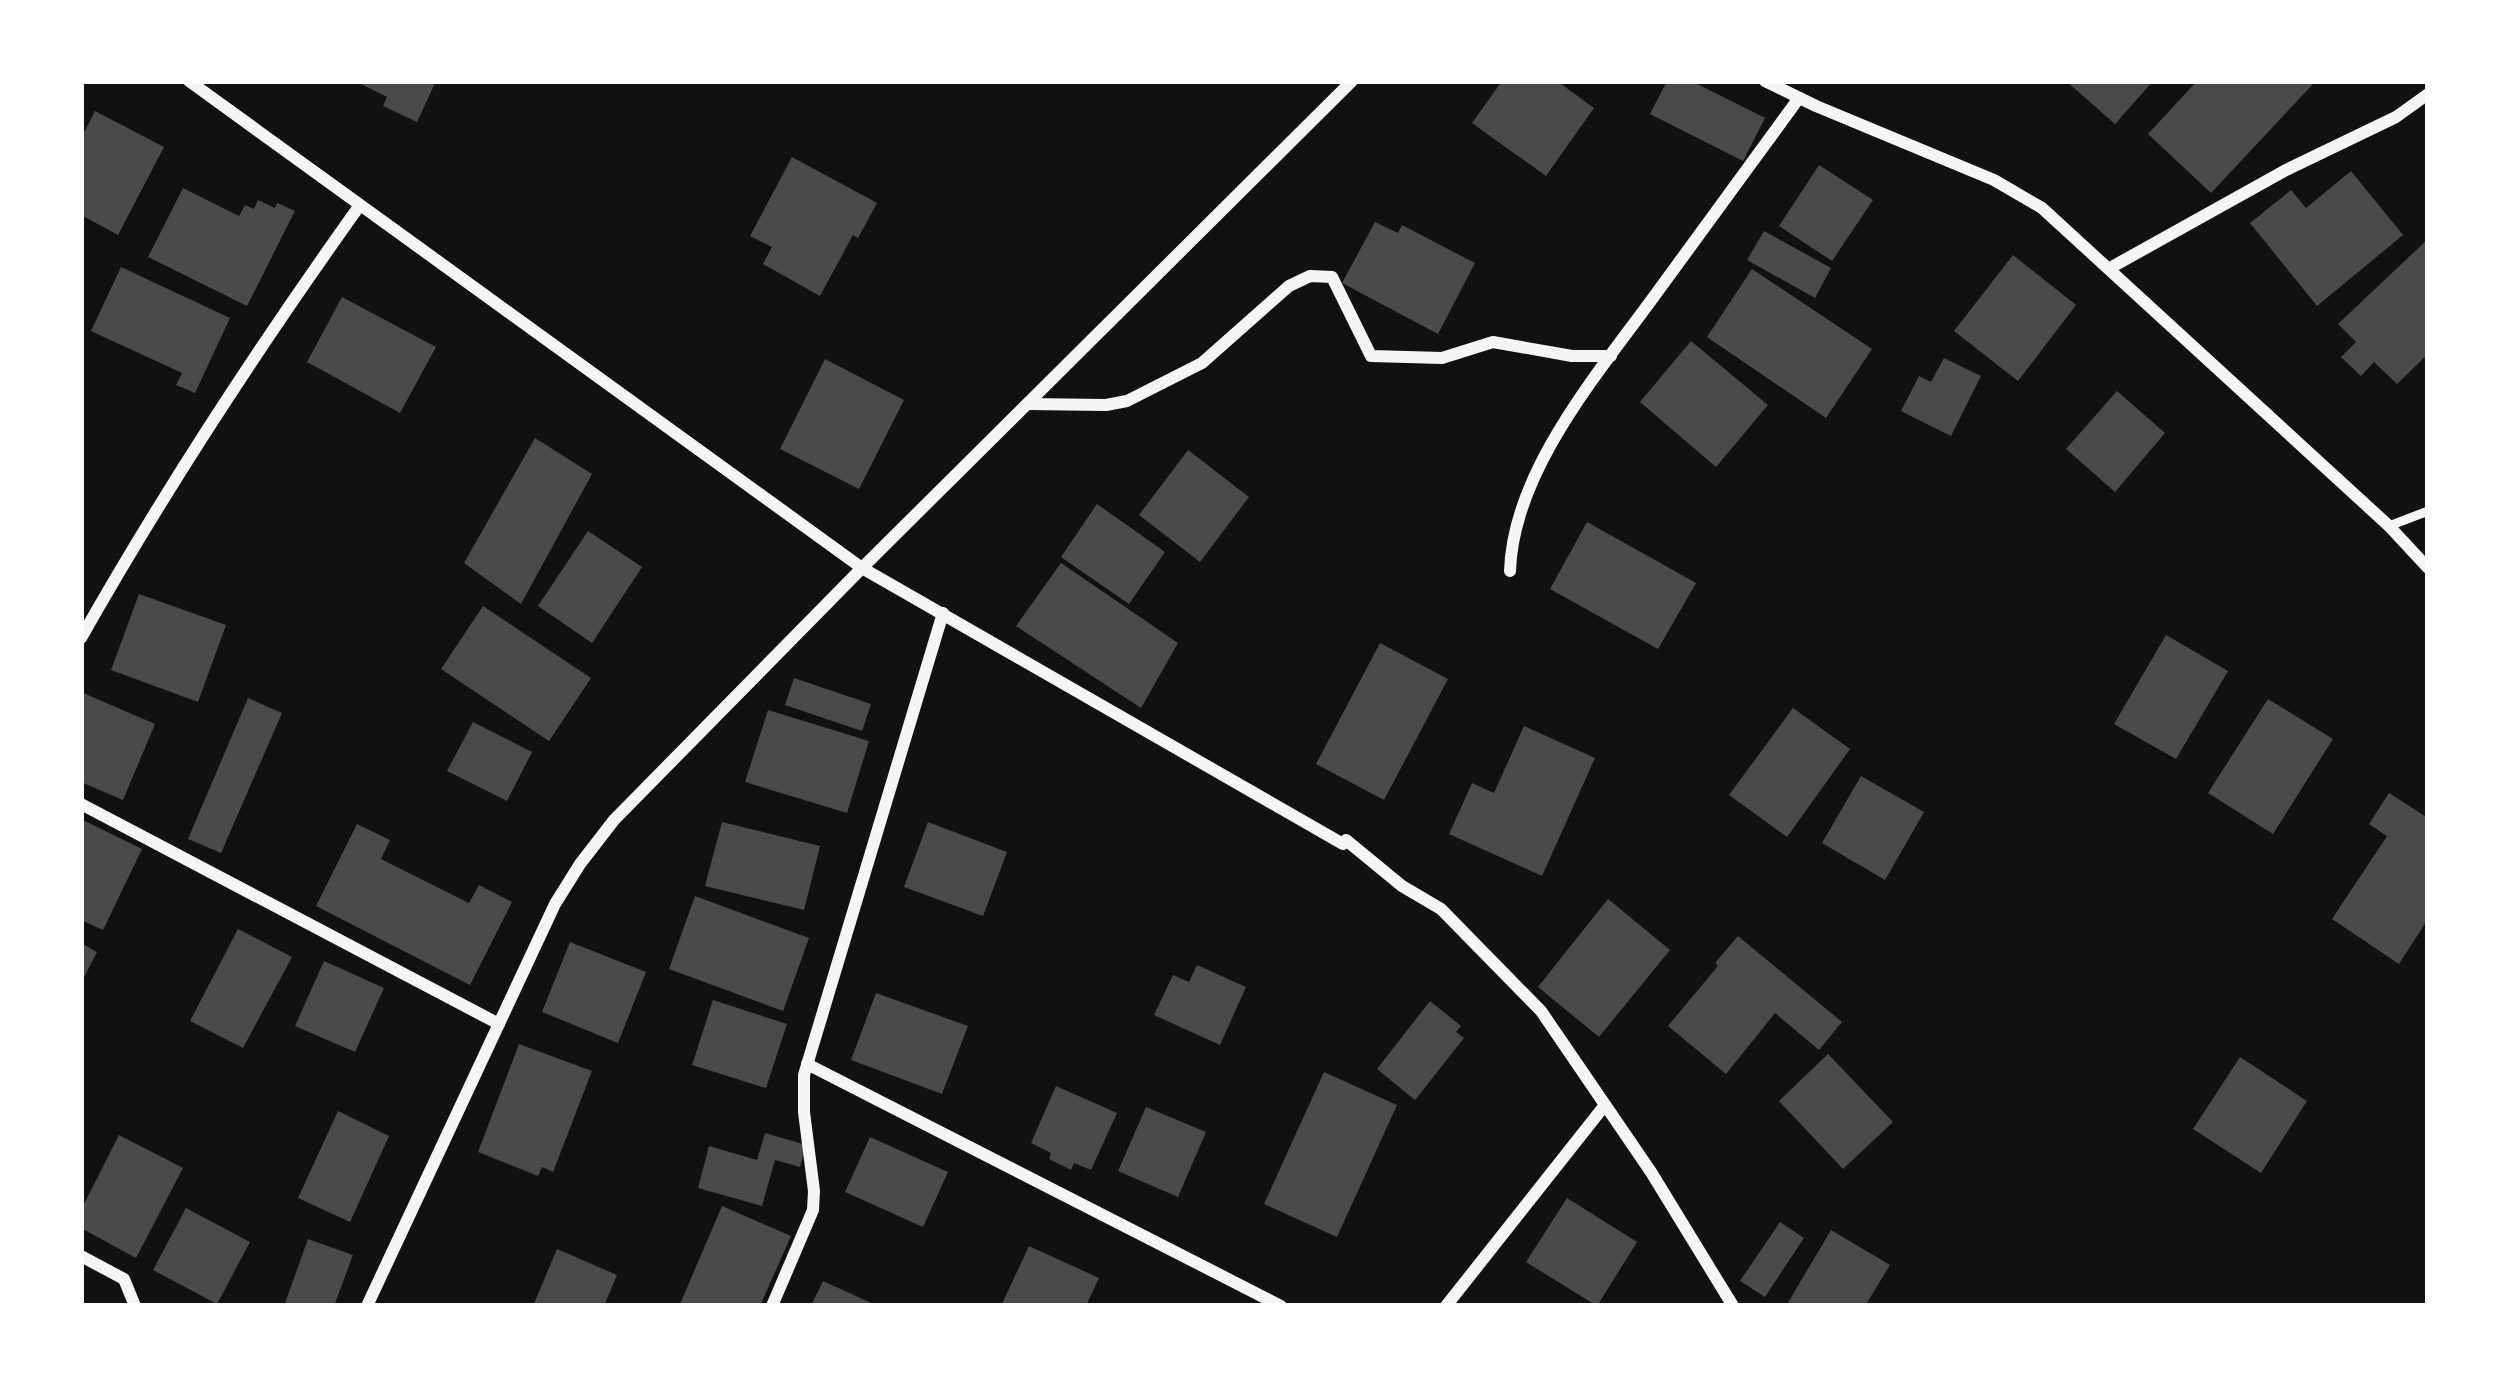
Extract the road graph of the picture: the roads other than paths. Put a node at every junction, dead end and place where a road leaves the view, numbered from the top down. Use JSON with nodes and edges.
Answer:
{"nodes":[{"id":1,"x":189,"y":81,"type":"edge"},
{"id":2,"x":1352,"y":81,"type":"edge"},
{"id":3,"x":1765,"y":81,"type":"edge"},
{"id":4,"x":2428,"y":94,"type":"edge"},
{"id":5,"x":1799,"y":98,"type":"junction"},
{"id":6,"x":360,"y":205,"type":"junction"},
{"id":7,"x":2110,"y":268,"type":"junction"},
{"id":8,"x":1611,"y":356,"type":"junction"},
{"id":9,"x":1028,"y":404,"type":"junction"},
{"id":10,"x":2428,"y":511,"type":"edge"},
{"id":11,"x":2389,"y":526,"type":"junction"},
{"id":12,"x":862,"y":568,"type":"junction"},
{"id":13,"x":2428,"y":568,"type":"edge"},
{"id":14,"x":1510,"y":571,"type":"dead end"},
{"id":15,"x":943,"y":614,"type":"junction"},
{"id":16,"x":81,"y":638,"type":"edge"},
{"id":17,"x":81,"y":804,"type":"edge"},
{"id":18,"x":499,"y":1024,"type":"junction"},
{"id":19,"x":807,"y":1064,"type":"junction"},
{"id":20,"x":1605,"y":1105,"type":"junction"},
{"id":21,"x":81,"y":1256,"type":"edge"},
{"id":22,"x":135,"y":1306,"type":"edge"},
{"id":23,"x":367,"y":1306,"type":"edge"},
{"id":24,"x":772,"y":1306,"type":"edge"},
{"id":25,"x":1281,"y":1306,"type":"edge"},
{"id":26,"x":1446,"y":1306,"type":"edge"},
{"id":27,"x":1732,"y":1306,"type":"edge"}],
"edges":[{"from":1,"to":6,"type":"street"},
{"from":2,"to":9,"type":"street"},
{"from":3,"to":5,"type":"street"},
{"from":4,"to":7,"type":"street"},
{"from":5,"to":7,"type":"street"},
{"from":5,"to":8,"type":"street"},
{"from":6,"to":12,"type":"street"},
{"from":6,"to":16,"type":"street"},
{"from":7,"to":11,"type":"street"},
{"from":8,"to":9,"type":"street"},
{"from":8,"to":14,"type":"street"},
{"from":9,"to":12,"type":"street"},
{"from":10,"to":11,"type":"lane"},
{"from":11,"to":13,"type":"street"},
{"from":12,"to":15,"type":"street"},
{"from":12,"to":18,"type":"street"},
{"from":15,"to":19,"type":"street"},
{"from":15,"to":20,"type":"street"},
{"from":17,"to":18,"type":"street"},
{"from":18,"to":23,"type":"street"},
{"from":19,"to":24,"type":"street"},
{"from":19,"to":25,"type":"street"},
{"from":20,"to":26,"type":"street"},
{"from":20,"to":27,"type":"street"},
{"from":21,"to":22,"type":"street"}]}
